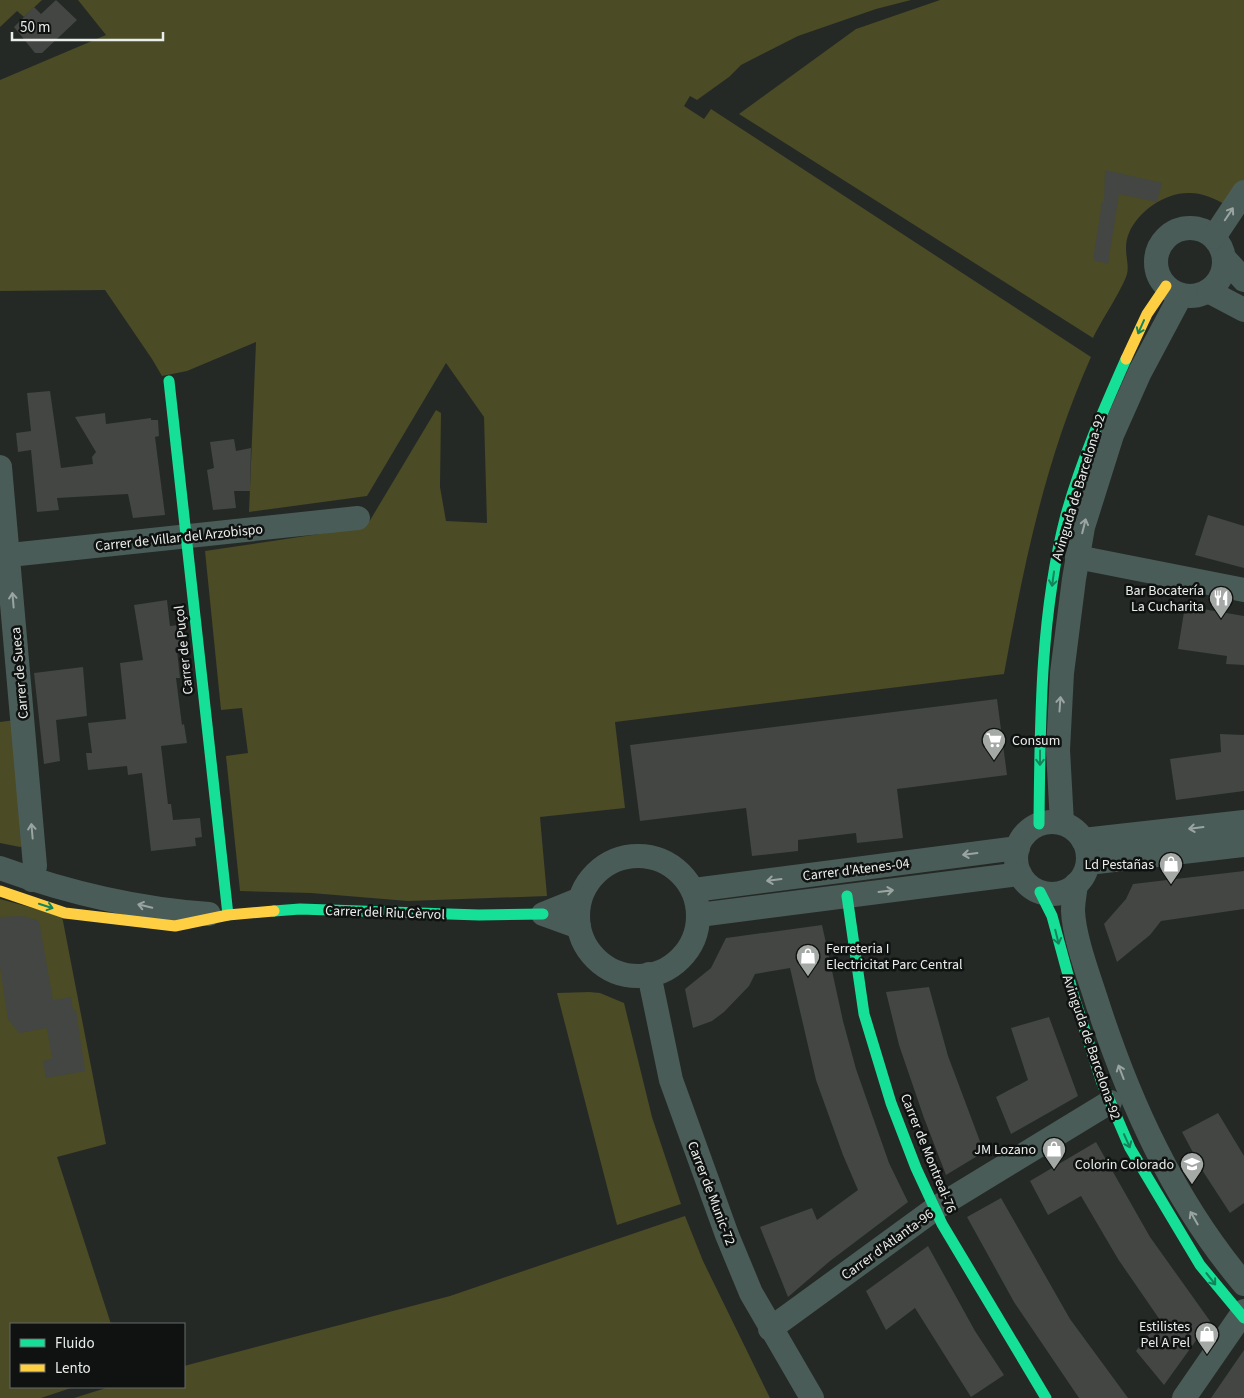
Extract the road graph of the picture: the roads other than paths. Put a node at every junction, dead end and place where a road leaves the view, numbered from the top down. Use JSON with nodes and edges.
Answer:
{"nodes":[{"id":1,"x":1244,"y":192,"type":"edge"},
{"id":2,"x":1214,"y":237,"type":"junction"},
{"id":3,"x":1225,"y":260,"type":"junction"},
{"id":4,"x":1244,"y":280,"type":"edge"},
{"id":5,"x":1173,"y":291,"type":"junction"},
{"id":6,"x":1208,"y":291,"type":"junction"},
{"id":7,"x":1244,"y":310,"type":"edge"},
{"id":8,"x":169,"y":381,"type":"dead end"},
{"id":9,"x":0,"y":466,"type":"edge"},
{"id":10,"x":358,"y":518,"type":"dead end"},
{"id":11,"x":186,"y":536,"type":"junction"},
{"id":12,"x":4,"y":556,"type":"edge"},
{"id":13,"x":1077,"y":557,"type":"junction"},
{"id":14,"x":1244,"y":590,"type":"edge"},
{"id":15,"x":1244,"y":822,"type":"edge"},
{"id":16,"x":1062,"y":823,"type":"junction"},
{"id":17,"x":1039,"y":824,"type":"junction"},
{"id":18,"x":1244,"y":845,"type":"edge"},
{"id":19,"x":1018,"y":848,"type":"junction"},
{"id":20,"x":1085,"y":851,"type":"junction"},
{"id":21,"x":0,"y":868,"type":"edge"},
{"id":22,"x":1020,"y":874,"type":"junction"},
{"id":23,"x":32,"y":880,"type":"junction"},
{"id":24,"x":1076,"y":884,"type":"junction"},
{"id":25,"x":694,"y":890,"type":"junction"},
{"id":26,"x":0,"y":891,"type":"edge"},
{"id":27,"x":1040,"y":892,"type":"junction"},
{"id":28,"x":847,"y":896,"type":"junction"},
{"id":29,"x":580,"y":899,"type":"junction"},
{"id":30,"x":543,"y":914,"type":"junction"},
{"id":31,"x":228,"y":915,"type":"junction"},
{"id":32,"x":699,"y":915,"type":"junction"},
{"id":33,"x":579,"y":927,"type":"junction"},
{"id":34,"x":649,"y":974,"type":"junction"},
{"id":35,"x":1110,"y":1102,"type":"junction"},
{"id":36,"x":936,"y":1208,"type":"junction"},
{"id":37,"x":1244,"y":1284,"type":"edge"},
{"id":38,"x":1243,"y":1314,"type":"edge"},
{"id":39,"x":770,"y":1329,"type":"junction"},
{"id":40,"x":812,"y":1398,"type":"edge"},
{"id":41,"x":1046,"y":1398,"type":"edge"},
{"id":42,"x":1184,"y":1398,"type":"edge"}],
"edges":[{"from":2,"to":1,"type":"street","one_way":true},
{"from":2,"to":3,"type":"street"},
{"from":2,"to":5,"type":"street"},
{"from":3,"to":4,"type":"street"},
{"from":3,"to":6,"type":"street"},
{"from":5,"to":6,"type":"street"},
{"from":13,"to":5,"type":"street","name":"Avinguda de Barcelona-92","one_way":true},
{"from":5,"to":17,"type":"street","name":"Avinguda de Barcelona-92","one_way":true},
{"from":6,"to":7,"type":"street"},
{"from":8,"to":11,"type":"street","name":"Carrer de Puçol"},
{"from":9,"to":12,"type":"street","name":"Carrer de Sueca"},
{"from":10,"to":11,"type":"street","name":"Carrer de Villar del Arzobispo"},
{"from":11,"to":12,"type":"street","name":"Carrer de Villar del Arzobispo"},
{"from":11,"to":31,"type":"street","name":"Carrer de Puçol"},
{"from":23,"to":12,"type":"street","name":"Carrer de Sueca","one_way":true},
{"from":13,"to":14,"type":"street"},
{"from":16,"to":13,"type":"street","name":"Avinguda de Barcelona-92","one_way":true},
{"from":15,"to":20,"type":"street","one_way":true},
{"from":16,"to":17,"type":"street"},
{"from":16,"to":20,"type":"street"},
{"from":17,"to":19,"type":"street"},
{"from":18,"to":20,"type":"street"},
{"from":19,"to":22,"type":"street"},
{"from":19,"to":25,"type":"street","name":"Carrer d'Atenes-04","one_way":true},
{"from":20,"to":24,"type":"street"},
{"from":21,"to":23,"type":"street","name":"Carrer del Riu Cèrvol"},
{"from":22,"to":27,"type":"street"},
{"from":28,"to":22,"type":"street","name":"Carrer d'Atenes-04","one_way":true},
{"from":31,"to":23,"type":"street","name":"Carrer del Riu Cèrvol","one_way":true},
{"from":24,"to":27,"type":"street"},
{"from":37,"to":24,"type":"street","name":"Avinguda de Barcelona-92","one_way":true},
{"from":25,"to":29,"type":"street"},
{"from":25,"to":32,"type":"street"},
{"from":26,"to":31,"type":"street","name":"Carrer del Riu Cèrvol","one_way":true},
{"from":27,"to":35,"type":"street","name":"Avinguda de Barcelona-92","one_way":true},
{"from":28,"to":32,"type":"street","name":"Carrer d'Atenes-04"},
{"from":28,"to":36,"type":"street","name":"Carrer de Montreal-76"},
{"from":29,"to":30,"type":"street","name":"Carrer del Riu Cèrvol"},
{"from":29,"to":33,"type":"street"},
{"from":30,"to":31,"type":"street","name":"Carrer del Riu Cèrvol"},
{"from":30,"to":33,"type":"street","name":"Carrer del Riu Cèrvol"},
{"from":32,"to":34,"type":"street"},
{"from":33,"to":34,"type":"street"},
{"from":34,"to":39,"type":"street","name":"Carrer de Munic-72"},
{"from":35,"to":36,"type":"street","name":"Carrer d'Atlanta-96"},
{"from":35,"to":38,"type":"street","name":"Avinguda de Barcelona-92","one_way":true},
{"from":36,"to":39,"type":"street","name":"Carrer d'Atlanta-96"},
{"from":36,"to":41,"type":"street","name":"Carrer de Montreal-76"},
{"from":38,"to":42,"type":"street"},
{"from":39,"to":40,"type":"street","name":"Carrer de Munic-72"}]}
